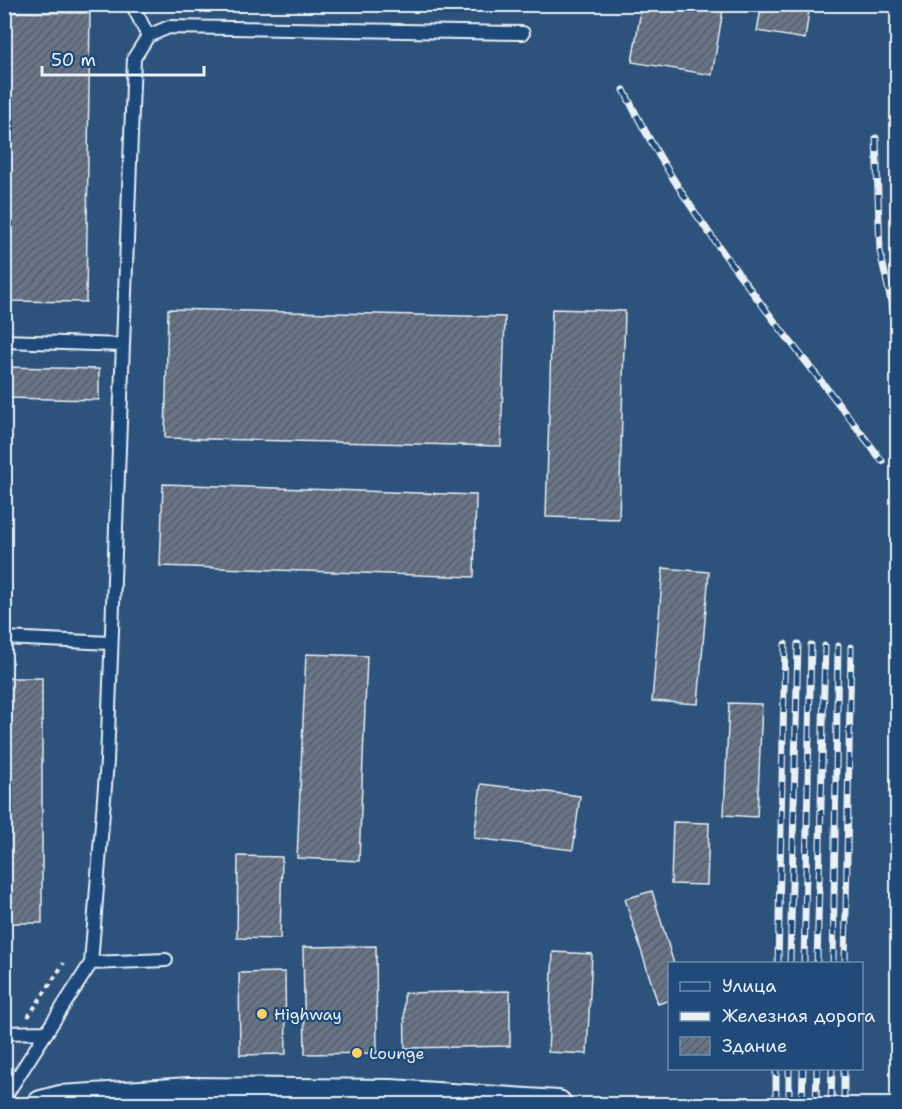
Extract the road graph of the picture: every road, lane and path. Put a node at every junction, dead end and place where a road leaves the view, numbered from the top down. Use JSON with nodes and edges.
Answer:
{"nodes":[{"id":1,"x":132,"y":4,"type":"edge"},
{"id":2,"x":523,"y":33,"type":"dead end"},
{"id":3,"x":148,"y":36,"type":"junction"},
{"id":4,"x":4,"y":341,"type":"edge"},
{"id":5,"x":123,"y":345,"type":"junction"},
{"id":6,"x":4,"y":639,"type":"edge"},
{"id":7,"x":111,"y":643,"type":"junction"},
{"id":8,"x":166,"y":960,"type":"dead end"},
{"id":9,"x":64,"y":963,"type":"dead end"},
{"id":10,"x":92,"y":963,"type":"junction"},
{"id":11,"x":18,"y":1032,"type":"junction"},
{"id":12,"x":47,"y":1032,"type":"junction"},
{"id":13,"x":4,"y":1033,"type":"edge"},
{"id":14,"x":4,"y":1098,"type":"edge"},
{"id":15,"x":170,"y":1099,"type":"edge"},
{"id":16,"x":41,"y":1104,"type":"edge"},
{"id":17,"x":558,"y":1104,"type":"edge"}],
"edges":[{"from":1,"to":3,"type":"lane"},
{"from":2,"to":3,"type":"lane"},
{"from":3,"to":5,"type":"lane"},
{"from":4,"to":5,"type":"lane"},
{"from":5,"to":7,"type":"lane"},
{"from":6,"to":7,"type":"lane"},
{"from":7,"to":10,"type":"lane"},
{"from":8,"to":10,"type":"lane"},
{"from":9,"to":11,"type":"path"},
{"from":10,"to":12,"type":"lane"},
{"from":11,"to":12,"type":"lane"},
{"from":11,"to":13,"type":"lane"},
{"from":12,"to":14,"type":"lane"},
{"from":15,"to":16,"type":"street"},
{"from":15,"to":17,"type":"street"}]}
